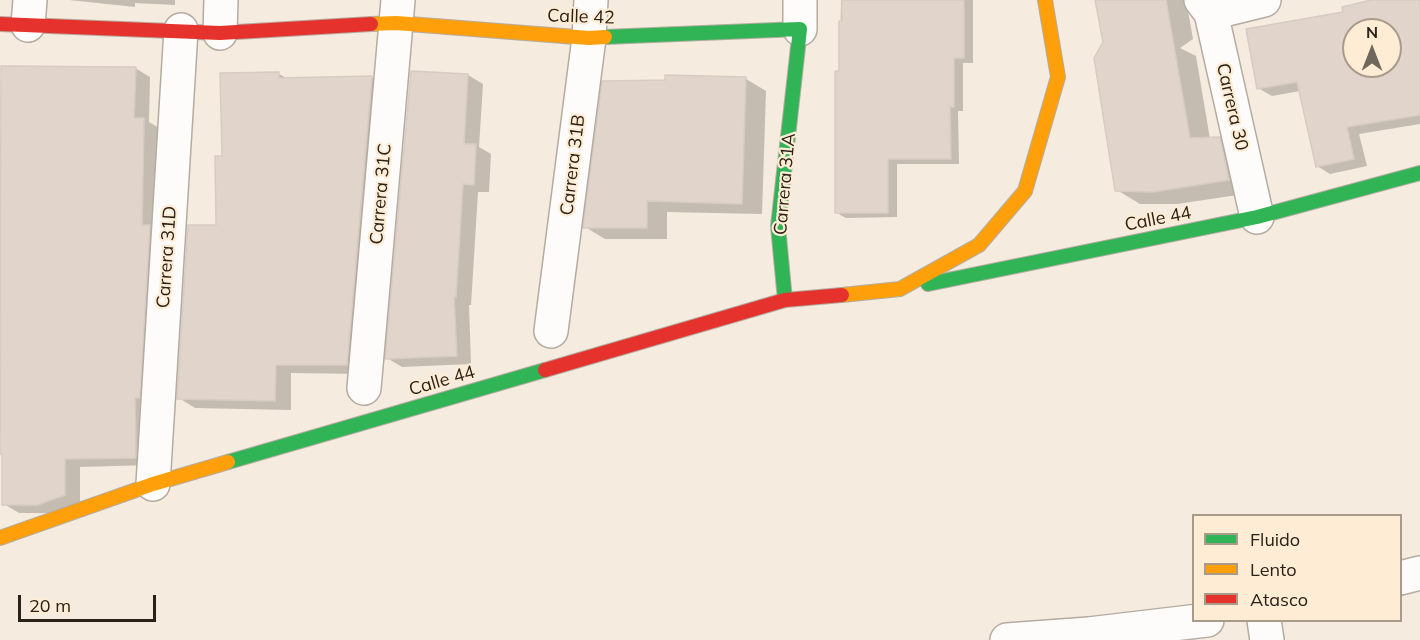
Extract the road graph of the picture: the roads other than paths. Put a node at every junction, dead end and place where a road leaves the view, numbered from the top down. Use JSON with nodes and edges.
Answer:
{"nodes":[{"id":1,"x":221,"y":0,"type":"edge"},
{"id":2,"x":591,"y":0,"type":"edge"},
{"id":3,"x":1045,"y":0,"type":"edge"},
{"id":4,"x":1264,"y":0,"type":"edge"},
{"id":5,"x":1206,"y":6,"type":"edge"},
{"id":6,"x":397,"y":12,"type":"edge"},
{"id":7,"x":800,"y":15,"type":"edge"},
{"id":8,"x":19,"y":16,"type":"edge"},
{"id":9,"x":181,"y":30,"type":"junction"},
{"id":10,"x":220,"y":33,"type":"junction"},
{"id":11,"x":589,"y":38,"type":"junction"},
{"id":12,"x":797,"y":68,"type":"joint"},
{"id":13,"x":1420,"y":173,"type":"edge"},
{"id":14,"x":1257,"y":217,"type":"junction"},
{"id":15,"x":900,"y":290,"type":"junction"},
{"id":16,"x":785,"y":300,"type":"junction"},
{"id":17,"x":551,"y":331,"type":"dead end"},
{"id":18,"x":364,"y":388,"type":"dead end"},
{"id":19,"x":153,"y":484,"type":"junction"},
{"id":20,"x":0,"y":538,"type":"edge"},
{"id":21,"x":1420,"y":573,"type":"edge"},
{"id":22,"x":1402,"y":578,"type":"edge"},
{"id":23,"x":1198,"y":622,"type":"edge"},
{"id":24,"x":1264,"y":622,"type":"edge"},
{"id":25,"x":1007,"y":640,"type":"edge"},
{"id":26,"x":1267,"y":640,"type":"edge"}],
"edges":[{"from":1,"to":10,"type":"street"},
{"from":2,"to":11,"type":"street","name":"Carrera 31B"},
{"from":3,"to":15,"type":"street","name":"Calle 44"},
{"from":4,"to":5,"type":"street"},
{"from":5,"to":14,"type":"street","name":"Carrera 30"},
{"from":6,"to":10,"type":"street","name":"Calle 42"},
{"from":6,"to":11,"type":"street","name":"Calle 42"},
{"from":6,"to":18,"type":"street","name":"Carrera 31C"},
{"from":7,"to":11,"type":"street","name":"Calle 42"},
{"from":7,"to":12,"type":"street","name":"Calle 42"},
{"from":8,"to":9,"type":"street","name":"Calle 42"},
{"from":9,"to":10,"type":"street","name":"Calle 42"},
{"from":9,"to":19,"type":"street","name":"Carrera 31D"},
{"from":11,"to":17,"type":"street","name":"Carrera 31B"},
{"from":12,"to":16,"type":"street","name":"Carrera 31A"},
{"from":13,"to":14,"type":"street","name":"Calle 44"},
{"from":14,"to":15,"type":"street","name":"Calle 44"},
{"from":15,"to":16,"type":"street","name":"Calle 44"},
{"from":16,"to":19,"type":"street","name":"Calle 44"},
{"from":19,"to":20,"type":"street","name":"Calle 44"},
{"from":21,"to":22,"type":"street"},
{"from":23,"to":25,"type":"street"},
{"from":24,"to":26,"type":"street"}]}
